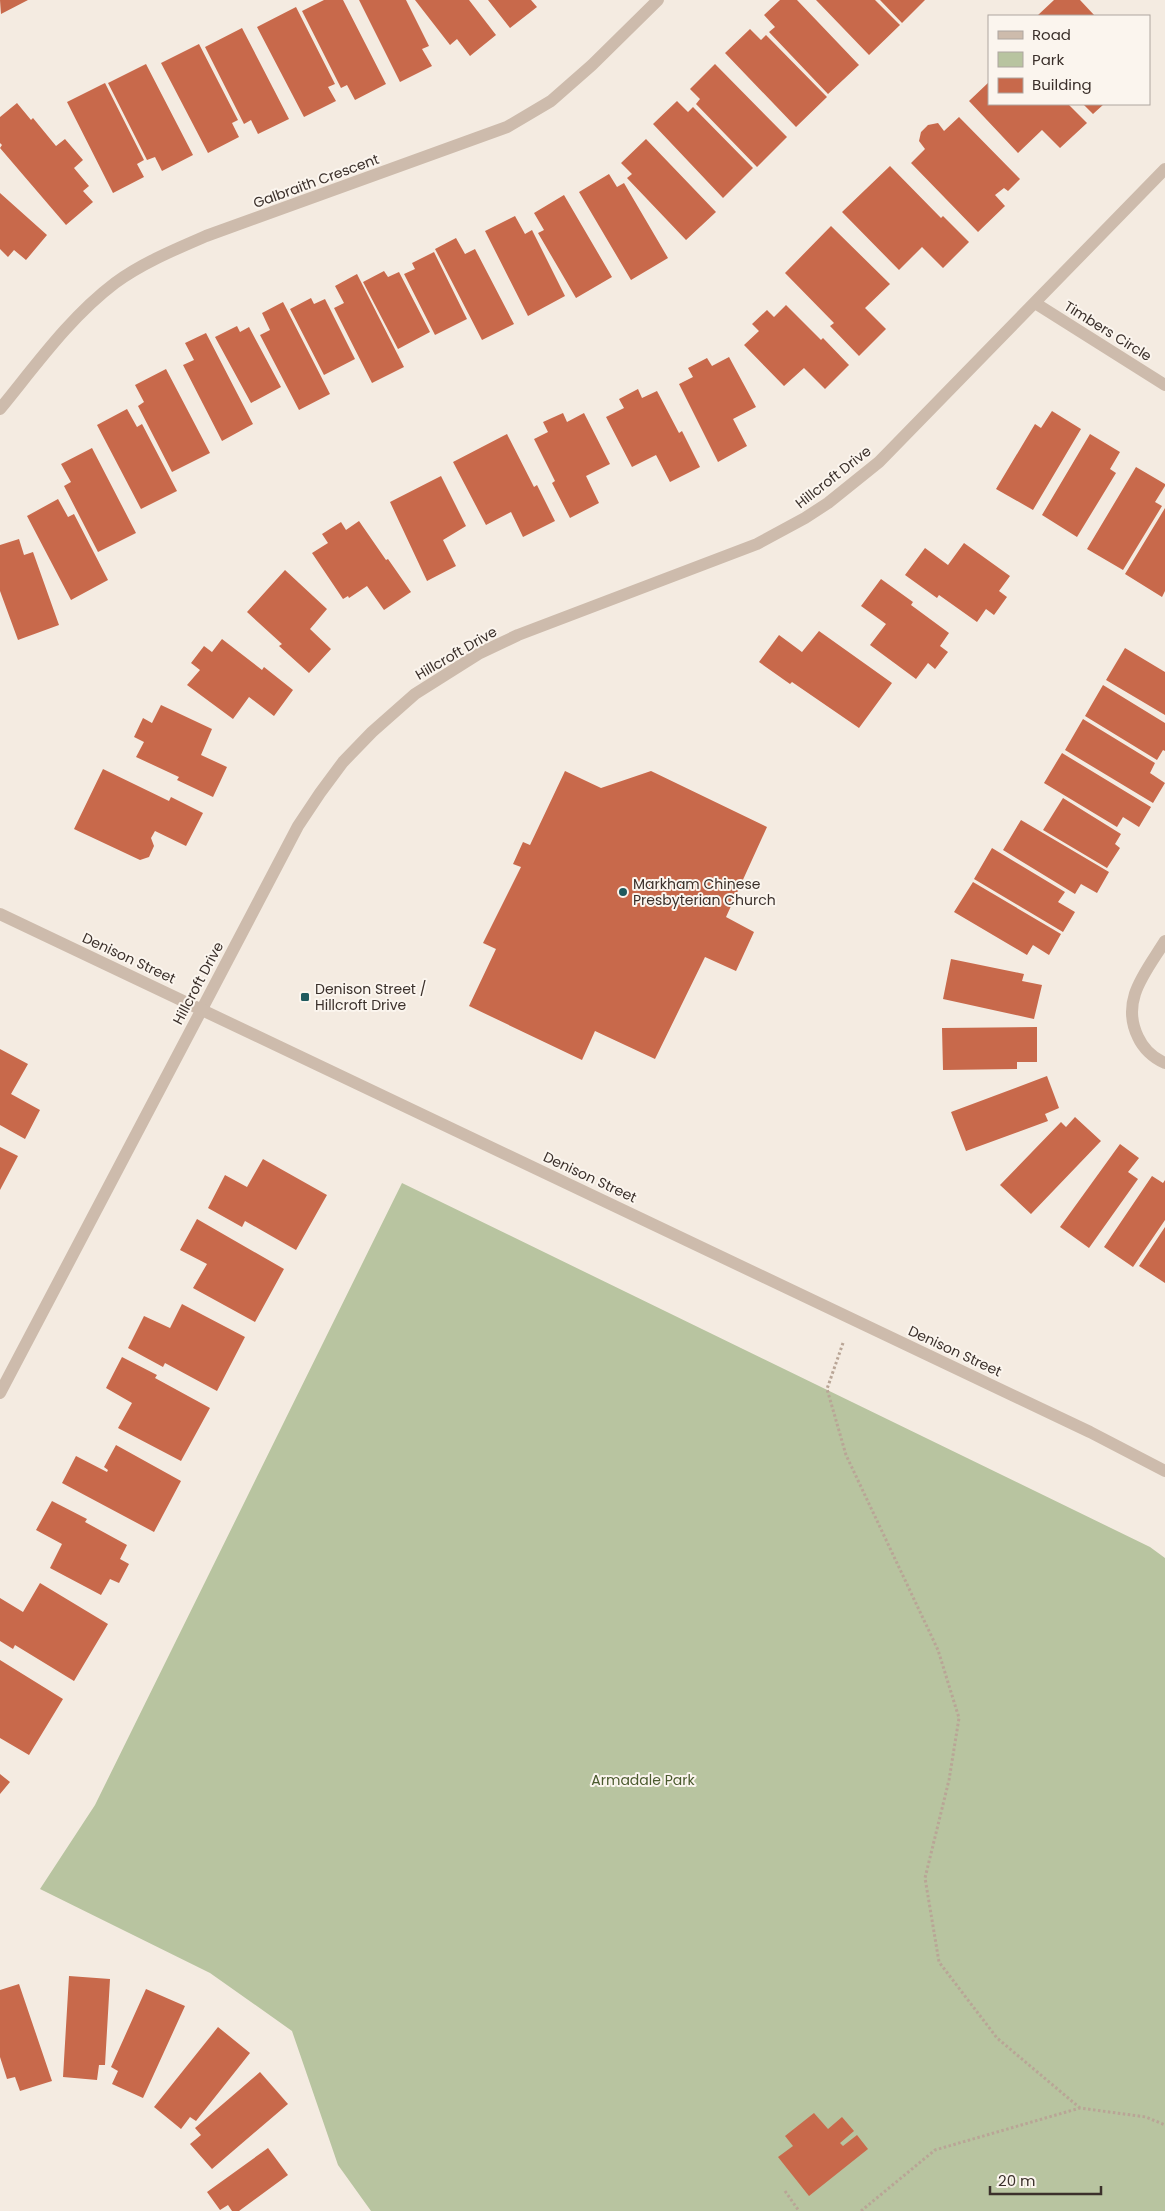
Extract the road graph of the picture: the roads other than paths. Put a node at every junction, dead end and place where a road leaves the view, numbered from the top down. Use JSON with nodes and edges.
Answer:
{"nodes":[{"id":1,"x":658,"y":0,"type":"edge"},
{"id":2,"x":1165,"y":169,"type":"edge"},
{"id":3,"x":1036,"y":303,"type":"junction"},
{"id":4,"x":1165,"y":385,"type":"edge"},
{"id":5,"x":0,"y":409,"type":"edge"},
{"id":6,"x":0,"y":914,"type":"edge"},
{"id":7,"x":1165,"y":941,"type":"edge"},
{"id":8,"x":202,"y":1009,"type":"junction"},
{"id":9,"x":1165,"y":1063,"type":"edge"},
{"id":10,"x":0,"y":1393,"type":"edge"},
{"id":11,"x":1165,"y":1470,"type":"edge"}],
"edges":[{"from":1,"to":5,"type":"street","name":"Galbraith Crescent"},
{"from":2,"to":3,"type":"street","name":"Hillcroft Drive"},
{"from":3,"to":4,"type":"street","name":"Timbers Circle"},
{"from":3,"to":8,"type":"street","name":"Hillcroft Drive"},
{"from":6,"to":8,"type":"street","name":"Denison Street"},
{"from":7,"to":9,"type":"street"},
{"from":8,"to":10,"type":"street","name":"Hillcroft Drive"},
{"from":8,"to":11,"type":"street","name":"Denison Street"}]}
